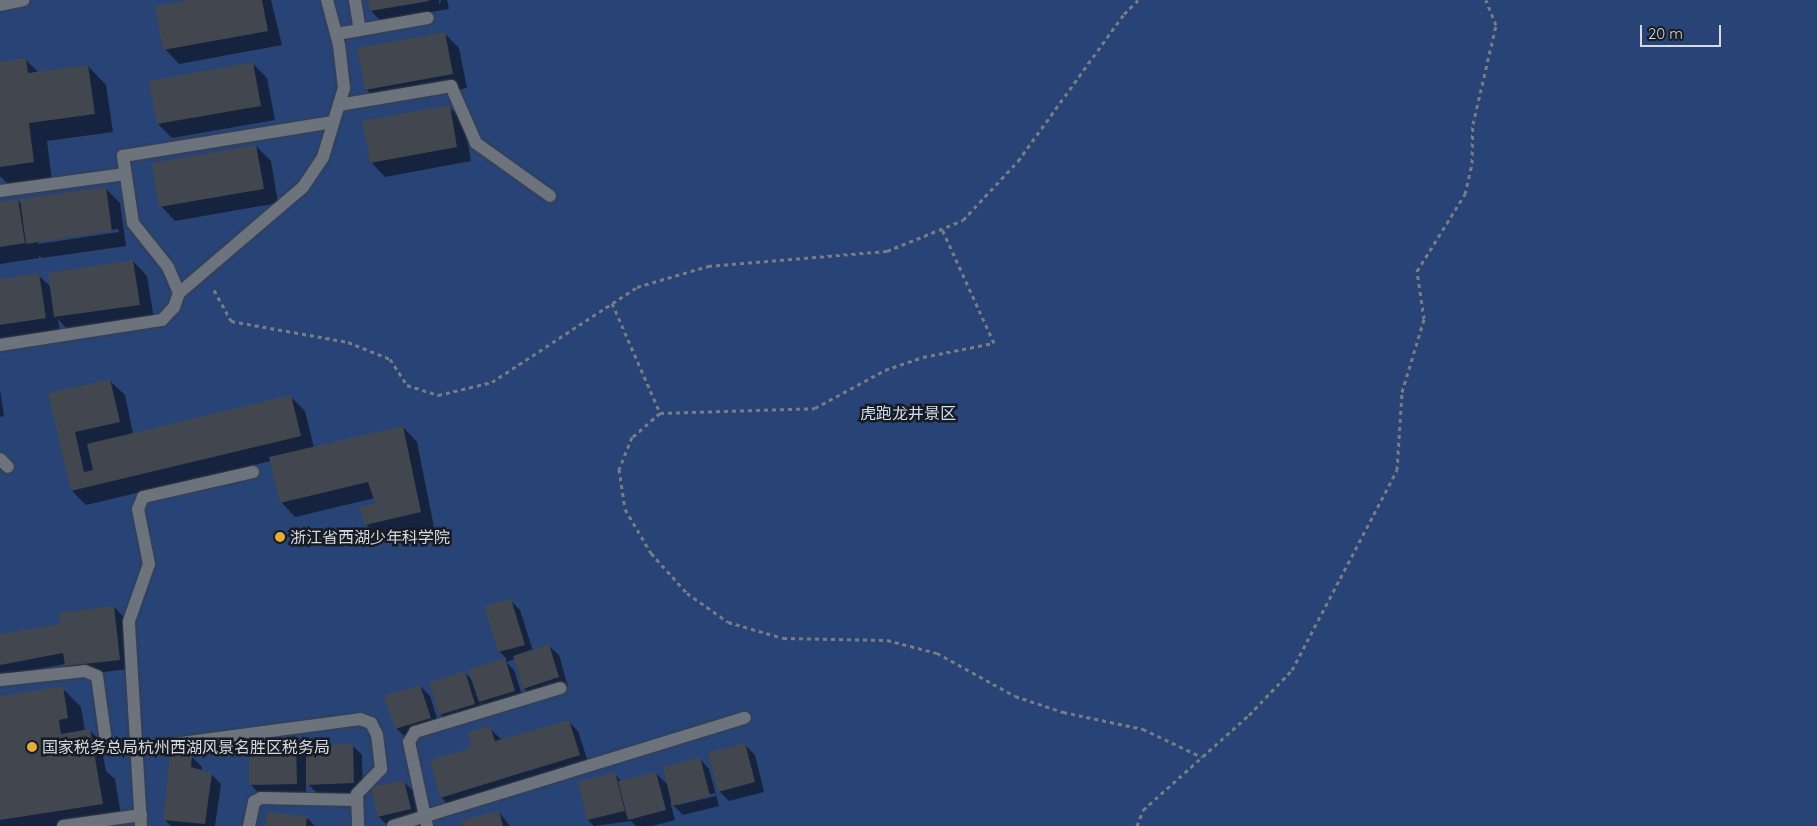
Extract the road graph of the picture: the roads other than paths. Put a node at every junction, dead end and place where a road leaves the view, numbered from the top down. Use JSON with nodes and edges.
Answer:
{"nodes":[{"id":1,"x":23,"y":0,"type":"edge"},
{"id":2,"x":327,"y":0,"type":"edge"},
{"id":3,"x":355,"y":0,"type":"edge"},
{"id":4,"x":0,"y":5,"type":"edge"},
{"id":5,"x":428,"y":18,"type":"dead end"},
{"id":6,"x":360,"y":30,"type":"junction"},
{"id":7,"x":337,"y":34,"type":"junction"},
{"id":8,"x":339,"y":105,"type":"junction"},
{"id":9,"x":333,"y":122,"type":"junction"},
{"id":10,"x":125,"y":174,"type":"junction"},
{"id":11,"x":0,"y":191,"type":"edge"},
{"id":12,"x":550,"y":196,"type":"dead end"},
{"id":13,"x":178,"y":293,"type":"junction"},
{"id":14,"x":0,"y":345,"type":"edge"},
{"id":15,"x":253,"y":472,"type":"dead end"},
{"id":16,"x":0,"y":680,"type":"edge"},
{"id":17,"x":561,"y":688,"type":"dead end"},
{"id":18,"x":745,"y":718,"type":"dead end"},
{"id":19,"x":108,"y":749,"type":"dead end"},
{"id":20,"x":136,"y":749,"type":"junction"},
{"id":21,"x":357,"y":800,"type":"junction"},
{"id":22,"x":141,"y":821,"type":"edge"},
{"id":23,"x":426,"y":821,"type":"edge"},
{"id":24,"x":64,"y":826,"type":"edge"},
{"id":25,"x":249,"y":826,"type":"edge"},
{"id":26,"x":358,"y":826,"type":"edge"},
{"id":27,"x":393,"y":826,"type":"edge"}],
"edges":[{"from":1,"to":4,"type":"street"},
{"from":2,"to":7,"type":"street"},
{"from":3,"to":6,"type":"street"},
{"from":5,"to":6,"type":"street"},
{"from":6,"to":7,"type":"street"},
{"from":7,"to":8,"type":"street"},
{"from":8,"to":9,"type":"street"},
{"from":8,"to":12,"type":"street"},
{"from":9,"to":10,"type":"street"},
{"from":9,"to":13,"type":"street"},
{"from":10,"to":11,"type":"street"},
{"from":10,"to":13,"type":"street"},
{"from":13,"to":14,"type":"street"},
{"from":15,"to":20,"type":"street"},
{"from":16,"to":19,"type":"street"},
{"from":17,"to":23,"type":"street"},
{"from":18,"to":23,"type":"street"},
{"from":20,"to":21,"type":"street"},
{"from":20,"to":22,"type":"street"},
{"from":21,"to":25,"type":"street"},
{"from":21,"to":26,"type":"street"},
{"from":22,"to":24,"type":"street"},
{"from":23,"to":27,"type":"street"}]}
